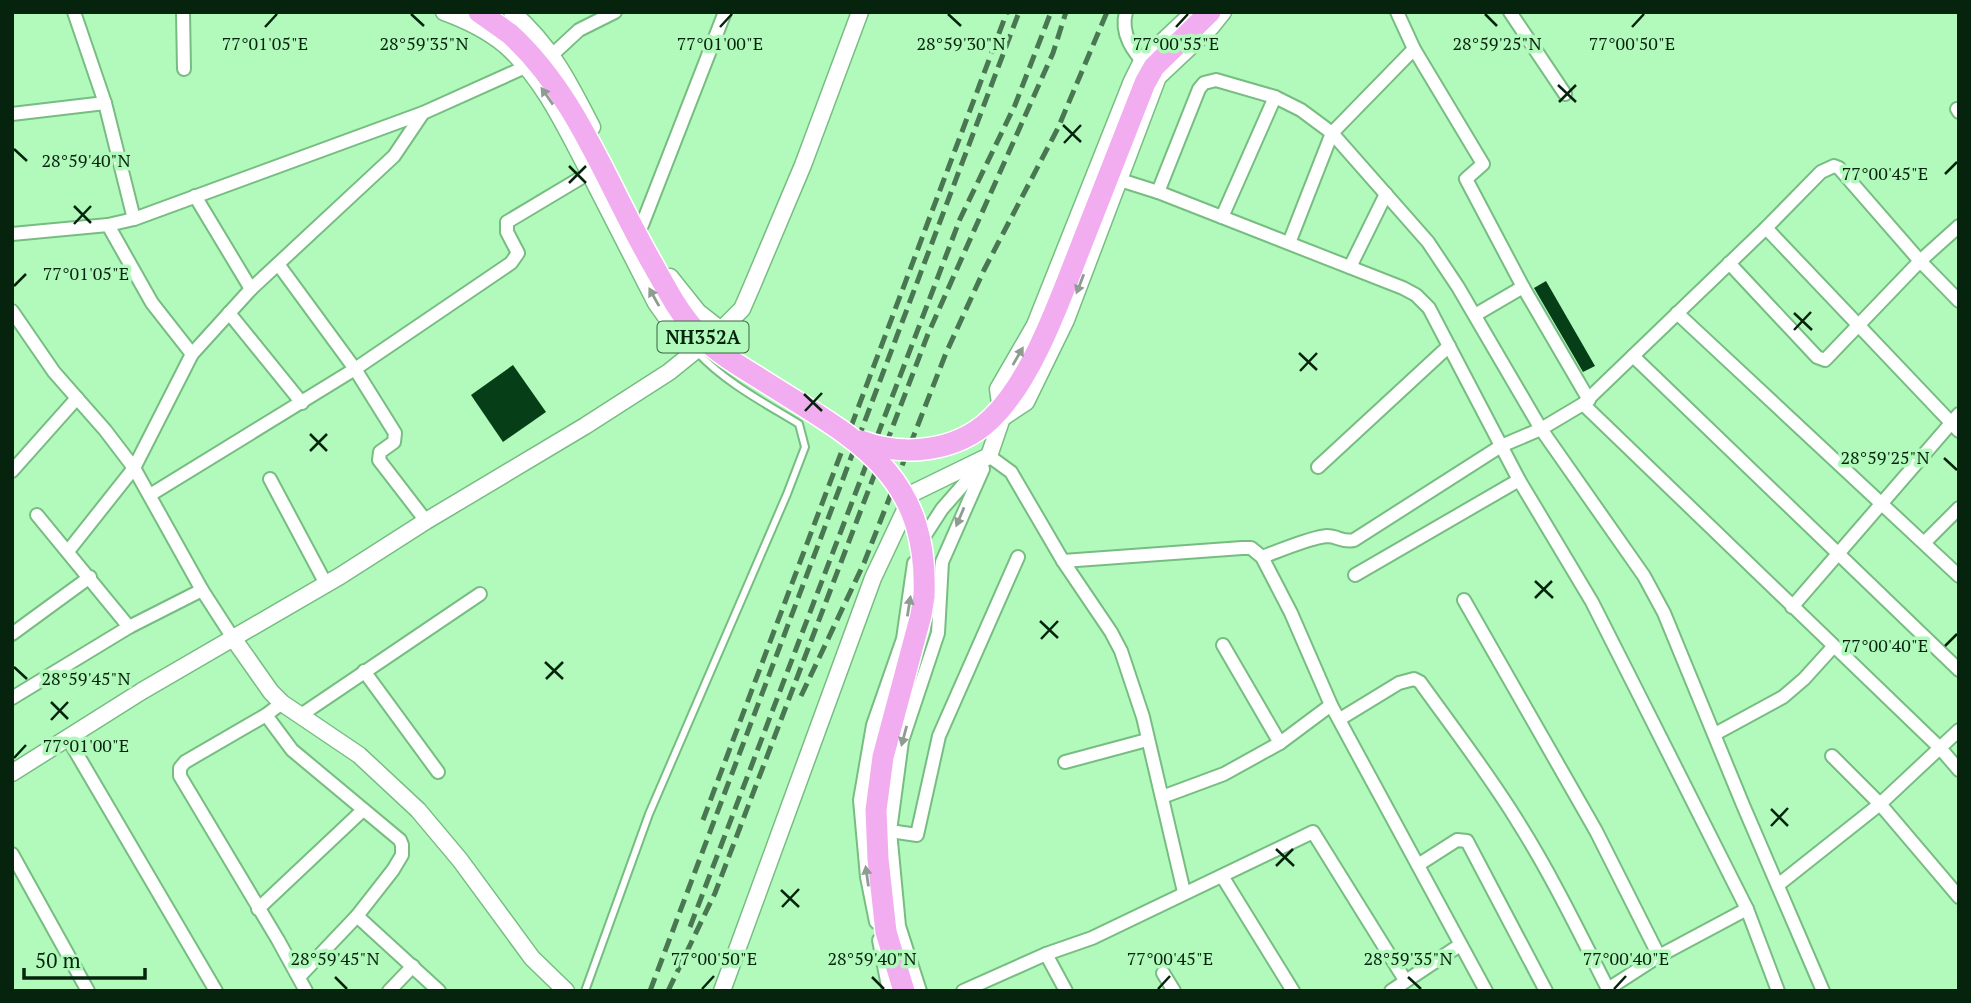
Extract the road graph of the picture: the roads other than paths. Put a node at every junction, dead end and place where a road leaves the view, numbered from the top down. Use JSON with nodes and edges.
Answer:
{"nodes":[{"id":1,"x":74,"y":12,"type":"edge"},
{"id":2,"x":183,"y":12,"type":"edge"},
{"id":3,"x":444,"y":12,"type":"edge"},
{"id":4,"x":479,"y":12,"type":"edge"},
{"id":5,"x":512,"y":12,"type":"edge"},
{"id":6,"x":615,"y":12,"type":"edge"},
{"id":7,"x":725,"y":12,"type":"edge"},
{"id":8,"x":860,"y":12,"type":"edge"},
{"id":9,"x":1126,"y":12,"type":"edge"},
{"id":10,"x":1194,"y":12,"type":"edge"},
{"id":11,"x":1210,"y":12,"type":"edge"},
{"id":12,"x":1223,"y":12,"type":"edge"},
{"id":13,"x":1397,"y":12,"type":"edge"},
{"id":14,"x":1510,"y":12,"type":"edge"},
{"id":15,"x":1414,"y":50,"type":"junction"},
{"id":16,"x":552,"y":55,"type":"junction"},
{"id":17,"x":1142,"y":61,"type":"junction"},
{"id":18,"x":526,"y":67,"type":"junction"},
{"id":19,"x":184,"y":69,"type":"dead end"},
{"id":20,"x":1158,"y":77,"type":"junction"},
{"id":21,"x":1564,"y":94,"type":"dead end"},
{"id":22,"x":1275,"y":97,"type":"junction"},
{"id":23,"x":105,"y":103,"type":"junction"},
{"id":24,"x":423,"y":113,"type":"junction"},
{"id":25,"x":12,"y":114,"type":"edge"},
{"id":26,"x":1332,"y":133,"type":"junction"},
{"id":27,"x":589,"y":173,"type":"junction"},
{"id":28,"x":1120,"y":180,"type":"junction"},
{"id":29,"x":1158,"y":192,"type":"junction"},
{"id":30,"x":1386,"y":194,"type":"junction"},
{"id":31,"x":194,"y":195,"type":"junction"},
{"id":32,"x":1223,"y":217,"type":"junction"},
{"id":33,"x":134,"y":219,"type":"junction"},
{"id":34,"x":108,"y":225,"type":"junction"},
{"id":35,"x":642,"y":225,"type":"junction"},
{"id":36,"x":1959,"y":226,"type":"edge"},
{"id":37,"x":1766,"y":228,"type":"junction"},
{"id":38,"x":12,"y":234,"type":"edge"},
{"id":39,"x":1289,"y":243,"type":"junction"},
{"id":40,"x":1920,"y":261,"type":"junction"},
{"id":41,"x":278,"y":264,"type":"junction"},
{"id":42,"x":1729,"y":264,"type":"junction"},
{"id":43,"x":1350,"y":267,"type":"junction"},
{"id":44,"x":1523,"y":287,"type":"junction"},
{"id":45,"x":251,"y":289,"type":"junction"},
{"id":46,"x":1959,"y":301,"type":"edge"},
{"id":47,"x":12,"y":311,"type":"edge"},
{"id":48,"x":229,"y":313,"type":"junction"},
{"id":49,"x":1677,"y":313,"type":"junction"},
{"id":50,"x":1475,"y":315,"type":"junction"},
{"id":51,"x":1859,"y":325,"type":"junction"},
{"id":52,"x":721,"y":331,"type":"junction"},
{"id":53,"x":1450,"y":346,"type":"junction"},
{"id":54,"x":695,"y":351,"type":"junction"},
{"id":55,"x":192,"y":354,"type":"junction"},
{"id":56,"x":1633,"y":356,"type":"junction"},
{"id":57,"x":355,"y":369,"type":"junction"},
{"id":58,"x":77,"y":398,"type":"junction"},
{"id":59,"x":1586,"y":402,"type":"junction"},
{"id":60,"x":302,"y":403,"type":"junction"},
{"id":61,"x":1002,"y":418,"type":"junction"},
{"id":62,"x":1956,"y":422,"type":"edge"},
{"id":63,"x":1541,"y":429,"type":"junction"},
{"id":64,"x":846,"y":434,"type":"junction"},
{"id":65,"x":1501,"y":446,"type":"junction"},
{"id":66,"x":989,"y":456,"type":"junction"},
{"id":67,"x":1318,"y":467,"type":"dead end"},
{"id":68,"x":134,"y":468,"type":"junction"},
{"id":69,"x":12,"y":471,"type":"edge"},
{"id":70,"x":270,"y":479,"type":"dead end"},
{"id":71,"x":1519,"y":480,"type":"junction"},
{"id":72,"x":150,"y":495,"type":"junction"},
{"id":73,"x":1881,"y":502,"type":"junction"},
{"id":74,"x":1959,"y":508,"type":"edge"},
{"id":75,"x":37,"y":515,"type":"dead end"},
{"id":76,"x":426,"y":521,"type":"junction"},
{"id":77,"x":1925,"y":542,"type":"junction"},
{"id":78,"x":69,"y":550,"type":"junction"},
{"id":79,"x":1838,"y":553,"type":"junction"},
{"id":80,"x":1018,"y":557,"type":"dead end"},
{"id":81,"x":1262,"y":557,"type":"junction"},
{"id":82,"x":1063,"y":561,"type":"junction"},
{"id":83,"x":1355,"y":575,"type":"dead end"},
{"id":84,"x":1959,"y":576,"type":"edge"},
{"id":85,"x":90,"y":577,"type":"junction"},
{"id":86,"x":326,"y":584,"type":"junction"},
{"id":87,"x":202,"y":590,"type":"junction"},
{"id":88,"x":480,"y":594,"type":"dead end"},
{"id":89,"x":1464,"y":600,"type":"dead end"},
{"id":90,"x":1793,"y":607,"type":"junction"},
{"id":91,"x":129,"y":627,"type":"junction"},
{"id":92,"x":12,"y":634,"type":"edge"},
{"id":93,"x":233,"y":638,"type":"junction"},
{"id":94,"x":1223,"y":645,"type":"dead end"},
{"id":95,"x":1833,"y":647,"type":"junction"},
{"id":96,"x":1959,"y":670,"type":"edge"},
{"id":97,"x":364,"y":671,"type":"junction"},
{"id":98,"x":12,"y":698,"type":"edge"},
{"id":99,"x":282,"y":703,"type":"junction"},
{"id":100,"x":1331,"y":705,"type":"junction"},
{"id":101,"x":266,"y":715,"type":"junction"},
{"id":102,"x":302,"y":715,"type":"junction"},
{"id":103,"x":1340,"y":719,"type":"junction"},
{"id":104,"x":1959,"y":730,"type":"edge"},
{"id":105,"x":1715,"y":734,"type":"junction"},
{"id":106,"x":67,"y":737,"type":"junction"},
{"id":107,"x":1147,"y":740,"type":"junction"},
{"id":108,"x":1280,"y":743,"type":"junction"},
{"id":109,"x":1940,"y":748,"type":"junction"},
{"id":110,"x":1832,"y":756,"type":"dead end"},
{"id":111,"x":1065,"y":762,"type":"dead end"},
{"id":112,"x":1959,"y":769,"type":"edge"},
{"id":113,"x":438,"y":772,"type":"dead end"},
{"id":114,"x":12,"y":773,"type":"edge"},
{"id":115,"x":1162,"y":797,"type":"junction"},
{"id":116,"x":1880,"y":804,"type":"junction"},
{"id":117,"x":363,"y":810,"type":"junction"},
{"id":118,"x":890,"y":831,"type":"junction"},
{"id":119,"x":12,"y":854,"type":"edge"},
{"id":120,"x":1418,"y":864,"type":"junction"},
{"id":121,"x":1222,"y":876,"type":"junction"},
{"id":122,"x":1777,"y":885,"type":"junction"},
{"id":123,"x":1184,"y":892,"type":"junction"},
{"id":124,"x":1959,"y":897,"type":"edge"},
{"id":125,"x":258,"y":909,"type":"junction"},
{"id":126,"x":1747,"y":909,"type":"junction"},
{"id":127,"x":357,"y":916,"type":"junction"},
{"id":128,"x":1460,"y":945,"type":"junction"},
{"id":129,"x":1046,"y":954,"type":"junction"},
{"id":130,"x":1659,"y":956,"type":"junction"},
{"id":131,"x":413,"y":966,"type":"junction"},
{"id":132,"x":1163,"y":973,"type":"dead end"},
{"id":133,"x":299,"y":978,"type":"junction"},
{"id":134,"x":1405,"y":980,"type":"junction"},
{"id":135,"x":1608,"y":990,"type":"edge"},
{"id":136,"x":88,"y":991,"type":"edge"},
{"id":137,"x":216,"y":991,"type":"edge"},
{"id":138,"x":306,"y":991,"type":"edge"},
{"id":139,"x":389,"y":991,"type":"edge"},
{"id":140,"x":439,"y":991,"type":"edge"},
{"id":141,"x":566,"y":991,"type":"edge"},
{"id":142,"x":585,"y":991,"type":"edge"},
{"id":143,"x":722,"y":991,"type":"edge"},
{"id":144,"x":889,"y":991,"type":"edge"},
{"id":145,"x":904,"y":991,"type":"edge"},
{"id":146,"x":920,"y":991,"type":"edge"},
{"id":147,"x":963,"y":991,"type":"edge"},
{"id":148,"x":1066,"y":991,"type":"edge"},
{"id":149,"x":1174,"y":991,"type":"edge"},
{"id":150,"x":1293,"y":991,"type":"edge"},
{"id":151,"x":1391,"y":991,"type":"edge"},
{"id":152,"x":1486,"y":991,"type":"edge"},
{"id":153,"x":1546,"y":991,"type":"edge"},
{"id":154,"x":1778,"y":991,"type":"edge"},
{"id":155,"x":1823,"y":991,"type":"edge"}],
"edges":[{"from":1,"to":23,"type":"street"},
{"from":2,"to":19,"type":"street"},
{"from":3,"to":18,"type":"street"},
{"from":4,"to":64,"type":"highway","number":"NH352A","bridge":true},
{"from":5,"to":16,"type":"street"},
{"from":6,"to":16,"type":"street"},
{"from":7,"to":35,"type":"street"},
{"from":8,"to":52,"type":"street"},
{"from":9,"to":17,"type":"street"},
{"from":10,"to":17,"type":"street"},
{"from":11,"to":64,"type":"highway","bridge":true},
{"from":12,"to":20,"type":"street"},
{"from":13,"to":15,"type":"street"},
{"from":14,"to":21,"type":"street"},
{"from":15,"to":26,"type":"street"},
{"from":15,"to":44,"type":"street"},
{"from":16,"to":18,"type":"street"},
{"from":16,"to":35,"type":"street"},
{"from":17,"to":20,"type":"street"},
{"from":61,"to":17,"type":"street","one_way":true},
{"from":18,"to":24,"type":"street"},
{"from":27,"to":18,"type":"street","one_way":true},
{"from":20,"to":28,"type":"street"},
{"from":22,"to":26,"type":"street"},
{"from":22,"to":29,"type":"street"},
{"from":22,"to":32,"type":"street"},
{"from":23,"to":25,"type":"street"},
{"from":23,"to":33,"type":"street"},
{"from":24,"to":31,"type":"street"},
{"from":24,"to":41,"type":"street"},
{"from":26,"to":30,"type":"street"},
{"from":26,"to":39,"type":"street"},
{"from":54,"to":27,"type":"street","one_way":true},
{"from":27,"to":57,"type":"street"},
{"from":28,"to":29,"type":"street"},
{"from":28,"to":61,"type":"street","one_way":true},
{"from":29,"to":32,"type":"street"},
{"from":30,"to":43,"type":"street"},
{"from":30,"to":50,"type":"street"},
{"from":31,"to":33,"type":"street"},
{"from":31,"to":45,"type":"street"},
{"from":32,"to":39,"type":"street"},
{"from":33,"to":34,"type":"street"},
{"from":34,"to":38,"type":"street"},
{"from":34,"to":55,"type":"street"},
{"from":35,"to":52,"type":"street"},
{"from":36,"to":40,"type":"street"},
{"from":37,"to":40,"type":"street"},
{"from":37,"to":42,"type":"street"},
{"from":37,"to":51,"type":"street"},
{"from":39,"to":43,"type":"street"},
{"from":40,"to":46,"type":"street"},
{"from":40,"to":51,"type":"street"},
{"from":41,"to":45,"type":"street"},
{"from":41,"to":57,"type":"street"},
{"from":42,"to":49,"type":"street"},
{"from":42,"to":51,"type":"street"},
{"from":43,"to":53,"type":"street"},
{"from":44,"to":50,"type":"street"},
{"from":44,"to":59,"type":"street"},
{"from":45,"to":48,"type":"street"},
{"from":47,"to":58,"type":"street"},
{"from":48,"to":55,"type":"street"},
{"from":48,"to":60,"type":"street"},
{"from":49,"to":56,"type":"street"},
{"from":49,"to":73,"type":"street"},
{"from":50,"to":63,"type":"street"},
{"from":51,"to":62,"type":"street"},
{"from":52,"to":54,"type":"street"},
{"from":53,"to":65,"type":"street"},
{"from":53,"to":67,"type":"street"},
{"from":54,"to":76,"type":"street"},
{"from":54,"to":142,"type":"lane"},
{"from":55,"to":68,"type":"street"},
{"from":56,"to":59,"type":"street"},
{"from":56,"to":79,"type":"street"},
{"from":57,"to":60,"type":"street"},
{"from":57,"to":76,"type":"street"},
{"from":58,"to":68,"type":"street"},
{"from":58,"to":69,"type":"street"},
{"from":59,"to":63,"type":"street"},
{"from":59,"to":90,"type":"street"},
{"from":60,"to":72,"type":"street"},
{"from":61,"to":66,"type":"street"},
{"from":62,"to":73,"type":"street"},
{"from":63,"to":65,"type":"street"},
{"from":63,"to":105,"type":"street"},
{"from":64,"to":145,"type":"highway","number":"NH352A","bridge":true},
{"from":65,"to":71,"type":"street"},
{"from":65,"to":81,"type":"street"},
{"from":66,"to":82,"type":"street"},
{"from":66,"to":118,"type":"street","one_way":true},
{"from":66,"to":143,"type":"street"},
{"from":144,"to":66,"type":"street","one_way":true},
{"from":68,"to":72,"type":"street"},
{"from":68,"to":78,"type":"street"},
{"from":70,"to":86,"type":"street"},
{"from":71,"to":83,"type":"street"},
{"from":71,"to":126,"type":"street"},
{"from":72,"to":87,"type":"street"},
{"from":73,"to":77,"type":"street"},
{"from":73,"to":79,"type":"street"},
{"from":74,"to":77,"type":"street"},
{"from":75,"to":78,"type":"street"},
{"from":76,"to":86,"type":"street"},
{"from":77,"to":84,"type":"street"},
{"from":78,"to":85,"type":"street"},
{"from":79,"to":90,"type":"street"},
{"from":79,"to":96,"type":"street"},
{"from":80,"to":118,"type":"street"},
{"from":81,"to":82,"type":"street"},
{"from":81,"to":100,"type":"street"},
{"from":82,"to":107,"type":"street"},
{"from":85,"to":91,"type":"street"},
{"from":85,"to":92,"type":"street"},
{"from":86,"to":93,"type":"street"},
{"from":87,"to":91,"type":"street"},
{"from":87,"to":93,"type":"street"},
{"from":88,"to":97,"type":"street"},
{"from":89,"to":130,"type":"street"},
{"from":90,"to":95,"type":"street"},
{"from":91,"to":98,"type":"street"},
{"from":93,"to":99,"type":"street"},
{"from":93,"to":106,"type":"street"},
{"from":94,"to":108,"type":"street"},
{"from":95,"to":105,"type":"street"},
{"from":95,"to":109,"type":"street"},
{"from":97,"to":102,"type":"street"},
{"from":97,"to":113,"type":"street"},
{"from":99,"to":101,"type":"street"},
{"from":99,"to":102,"type":"street"},
{"from":100,"to":103,"type":"street"},
{"from":100,"to":108,"type":"street"},
{"from":101,"to":117,"type":"street"},
{"from":101,"to":125,"type":"street"},
{"from":102,"to":141,"type":"street"},
{"from":103,"to":120,"type":"street"},
{"from":103,"to":135,"type":"street"},
{"from":104,"to":109,"type":"street"},
{"from":105,"to":122,"type":"street"},
{"from":106,"to":114,"type":"street"},
{"from":106,"to":137,"type":"street"},
{"from":107,"to":111,"type":"street"},
{"from":107,"to":115,"type":"street"},
{"from":108,"to":115,"type":"street"},
{"from":109,"to":112,"type":"street"},
{"from":109,"to":116,"type":"street"},
{"from":110,"to":116,"type":"street"},
{"from":115,"to":123,"type":"street"},
{"from":116,"to":122,"type":"street"},
{"from":116,"to":124,"type":"street"},
{"from":117,"to":125,"type":"street"},
{"from":117,"to":127,"type":"street"},
{"from":118,"to":146,"type":"street"},
{"from":119,"to":136,"type":"street"},
{"from":120,"to":128,"type":"street"},
{"from":120,"to":153,"type":"street"},
{"from":121,"to":123,"type":"street"},
{"from":121,"to":134,"type":"street"},
{"from":121,"to":150,"type":"street"},
{"from":122,"to":155,"type":"street"},
{"from":123,"to":129,"type":"street"},
{"from":125,"to":133,"type":"street"},
{"from":126,"to":130,"type":"street"},
{"from":126,"to":154,"type":"street"},
{"from":127,"to":131,"type":"street"},
{"from":127,"to":133,"type":"street"},
{"from":128,"to":134,"type":"street"},
{"from":128,"to":152,"type":"street"},
{"from":129,"to":147,"type":"street"},
{"from":129,"to":148,"type":"street"},
{"from":130,"to":135,"type":"street"},
{"from":131,"to":139,"type":"street"},
{"from":131,"to":140,"type":"street"},
{"from":132,"to":149,"type":"street"},
{"from":133,"to":138,"type":"street"},
{"from":134,"to":151,"type":"street"}]}
